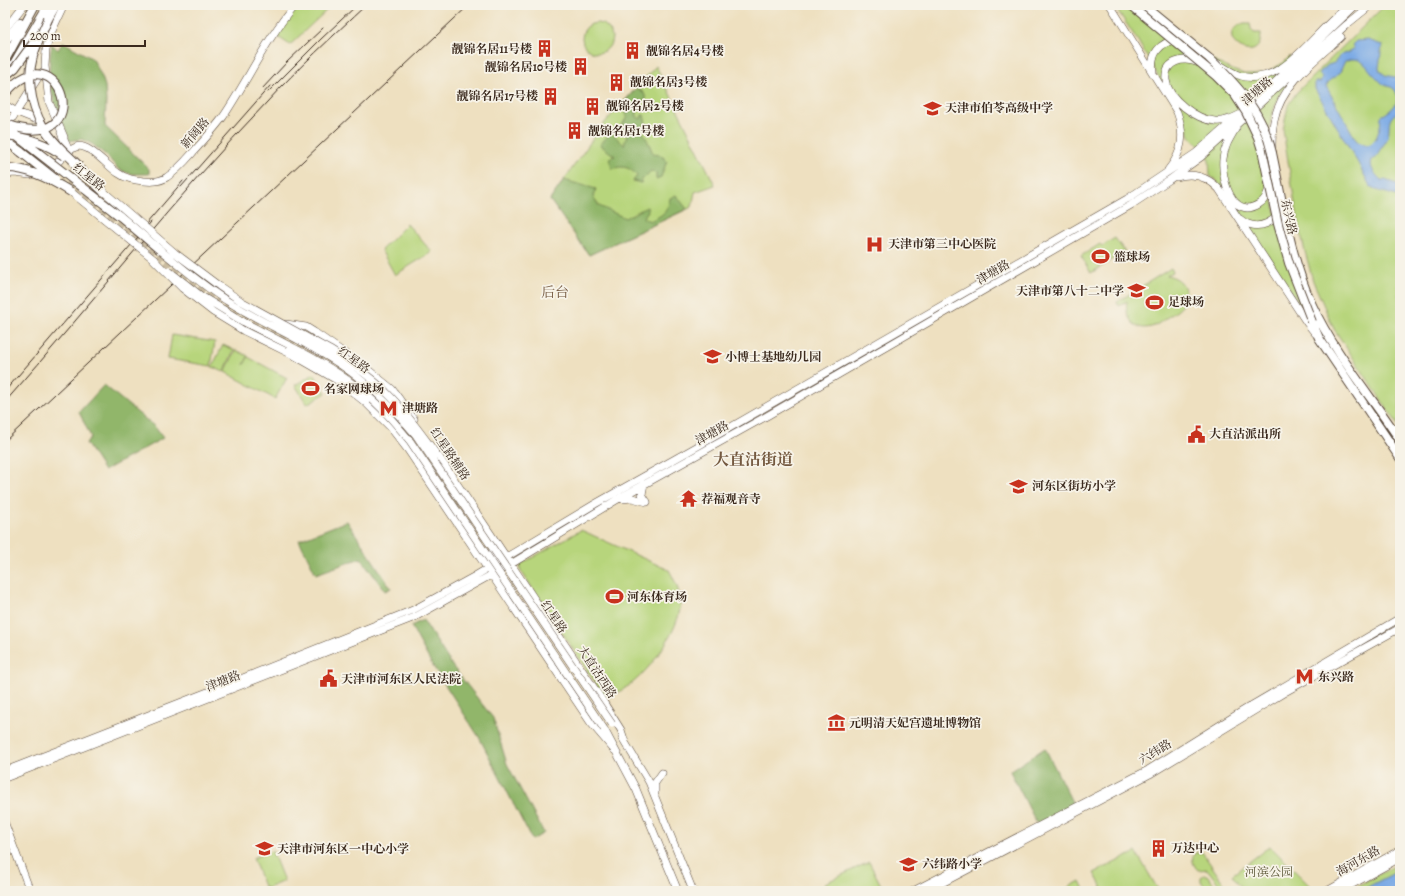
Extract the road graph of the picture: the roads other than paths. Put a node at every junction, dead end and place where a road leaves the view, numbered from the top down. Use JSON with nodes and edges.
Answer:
{"nodes":[{"id":1,"x":24,"y":5,"type":"edge"},
{"id":2,"x":34,"y":5,"type":"edge"},
{"id":3,"x":48,"y":5,"type":"edge"},
{"id":4,"x":56,"y":5,"type":"edge"},
{"id":5,"x":64,"y":5,"type":"edge"},
{"id":6,"x":295,"y":5,"type":"edge"},
{"id":7,"x":1110,"y":5,"type":"edge"},
{"id":8,"x":1131,"y":5,"type":"edge"},
{"id":9,"x":1144,"y":5,"type":"edge"},
{"id":10,"x":1352,"y":5,"type":"edge"},
{"id":11,"x":1356,"y":5,"type":"edge"},
{"id":12,"x":1370,"y":6,"type":"edge"},
{"id":13,"x":48,"y":19,"type":"junction"},
{"id":14,"x":5,"y":29,"type":"edge"},
{"id":15,"x":17,"y":37,"type":"junction"},
{"id":16,"x":1184,"y":40,"type":"junction"},
{"id":17,"x":5,"y":41,"type":"edge"},
{"id":18,"x":5,"y":55,"type":"edge"},
{"id":19,"x":1210,"y":59,"type":"junction"},
{"id":20,"x":5,"y":60,"type":"edge"},
{"id":21,"x":1204,"y":65,"type":"junction"},
{"id":22,"x":45,"y":66,"type":"junction"},
{"id":23,"x":1153,"y":74,"type":"junction"},
{"id":24,"x":5,"y":76,"type":"edge"},
{"id":25,"x":5,"y":79,"type":"edge"},
{"id":26,"x":5,"y":94,"type":"edge"},
{"id":27,"x":5,"y":105,"type":"edge"},
{"id":28,"x":16,"y":112,"type":"junction"},
{"id":29,"x":1243,"y":116,"type":"junction"},
{"id":30,"x":5,"y":126,"type":"edge"},
{"id":31,"x":5,"y":136,"type":"edge"},
{"id":32,"x":64,"y":137,"type":"junction"},
{"id":33,"x":5,"y":141,"type":"edge"},
{"id":34,"x":69,"y":151,"type":"junction"},
{"id":35,"x":1272,"y":153,"type":"junction"},
{"id":36,"x":5,"y":168,"type":"edge"},
{"id":37,"x":5,"y":174,"type":"edge"},
{"id":38,"x":1162,"y":176,"type":"junction"},
{"id":39,"x":1169,"y":180,"type":"junction"},
{"id":40,"x":1269,"y":180,"type":"junction"},
{"id":41,"x":103,"y":191,"type":"junction"},
{"id":42,"x":71,"y":192,"type":"junction"},
{"id":43,"x":1281,"y":195,"type":"junction"},
{"id":44,"x":1129,"y":202,"type":"junction"},
{"id":45,"x":1236,"y":215,"type":"junction"},
{"id":46,"x":121,"y":217,"type":"junction"},
{"id":47,"x":160,"y":250,"type":"joint"},
{"id":48,"x":175,"y":253,"type":"junction"},
{"id":49,"x":153,"y":259,"type":"junction"},
{"id":50,"x":187,"y":263,"type":"junction"},
{"id":51,"x":228,"y":301,"type":"junction"},
{"id":52,"x":1316,"y":321,"type":"junction"},
{"id":53,"x":286,"y":324,"type":"dead end"},
{"id":54,"x":1319,"y":338,"type":"junction"},
{"id":55,"x":1400,"y":440,"type":"edge"},
{"id":56,"x":437,"y":456,"type":"junction"},
{"id":57,"x":1400,"y":458,"type":"edge"},
{"id":58,"x":418,"y":464,"type":"junction"},
{"id":59,"x":657,"y":468,"type":"junction"},
{"id":60,"x":436,"y":473,"type":"dead end"},
{"id":61,"x":643,"y":485,"type":"junction"},
{"id":62,"x":618,"y":500,"type":"junction"},
{"id":63,"x":498,"y":544,"type":"junction"},
{"id":64,"x":491,"y":553,"type":"tunnel mouth"},
{"id":65,"x":478,"y":554,"type":"junction"},
{"id":66,"x":519,"y":554,"type":"junction"},
{"id":67,"x":507,"y":561,"type":"junction"},
{"id":68,"x":490,"y":572,"type":"junction"},
{"id":69,"x":518,"y":573,"type":"junction"},
{"id":70,"x":475,"y":576,"type":"junction"},
{"id":71,"x":1400,"y":618,"type":"edge"},
{"id":72,"x":1400,"y":628,"type":"edge"},
{"id":73,"x":612,"y":724,"type":"joint"},
{"id":74,"x":625,"y":742,"type":"junction"},
{"id":75,"x":614,"y":750,"type":"junction"},
{"id":76,"x":5,"y":771,"type":"edge"},
{"id":77,"x":662,"y":773,"type":"dead end"},
{"id":78,"x":5,"y":778,"type":"edge"},
{"id":79,"x":657,"y":802,"type":"junction"},
{"id":80,"x":5,"y":824,"type":"edge"},
{"id":81,"x":5,"y":835,"type":"edge"},
{"id":82,"x":1400,"y":850,"type":"edge"},
{"id":83,"x":1400,"y":858,"type":"edge"},
{"id":84,"x":26,"y":891,"type":"edge"},
{"id":85,"x":30,"y":891,"type":"edge"},
{"id":86,"x":678,"y":891,"type":"edge"},
{"id":87,"x":693,"y":891,"type":"edge"},
{"id":88,"x":913,"y":891,"type":"edge"},
{"id":89,"x":927,"y":891,"type":"edge"},
{"id":90,"x":1326,"y":891,"type":"edge"},
{"id":91,"x":1340,"y":891,"type":"edge"}],
"edges":[{"from":1,"to":14,"type":"main road"},
{"from":2,"to":15,"type":"highway"},
{"from":2,"to":17,"type":"highway"},
{"from":3,"to":25,"type":"highway","bridge":true},
{"from":4,"to":13,"type":"highway"},
{"from":5,"to":22,"type":"main road"},
{"from":6,"to":34,"type":"main road","name":"新阔路"},
{"from":7,"to":23,"type":"main road"},
{"from":8,"to":21,"type":"highway","name":"东兴路","bridge":true},
{"from":9,"to":16,"type":"highway","name":"东兴路"},
{"from":10,"to":19,"type":"main road","bridge":true},
{"from":11,"to":29,"type":"main road","name":"津塘路"},
{"from":12,"to":29,"type":"main road","name":"津塘路"},
{"from":12,"to":35,"type":"main road"},
{"from":13,"to":24,"type":"highway","bridge":true},
{"from":13,"to":41,"type":"highway","bridge":true},
{"from":15,"to":18,"type":"highway"},
{"from":15,"to":20,"type":"highway"},
{"from":16,"to":19,"type":"highway","name":"东兴路"},
{"from":16,"to":23,"type":"main road"},
{"from":19,"to":35,"type":"highway","name":"东兴路","bridge":true},
{"from":21,"to":29,"type":"main road"},
{"from":21,"to":40,"type":"highway","name":"东兴路","bridge":true},
{"from":22,"to":28,"type":"main road"},
{"from":22,"to":32,"type":"main road"},
{"from":23,"to":38,"type":"main road"},
{"from":26,"to":30,"type":"highway","bridge":true},
{"from":27,"to":28,"type":"main road","name":"红星路"},
{"from":28,"to":30,"type":"main road"},
{"from":28,"to":32,"type":"main road","name":"红星路"},
{"from":29,"to":38,"type":"main road","name":"津塘路"},
{"from":29,"to":39,"type":"main road","name":"津塘路"},
{"from":29,"to":40,"type":"main road","bridge":true},
{"from":30,"to":46,"type":"highway","name":"红星路","bridge":true},
{"from":31,"to":41,"type":"highway","bridge":true},
{"from":32,"to":34,"type":"main road","name":"红星路"},
{"from":33,"to":42,"type":"highway","name":"红星路","bridge":true},
{"from":34,"to":37,"type":"main road"},
{"from":35,"to":43,"type":"highway","name":"东兴路"},
{"from":36,"to":42,"type":"highway","bridge":true},
{"from":38,"to":44,"type":"main road","name":"津塘路"},
{"from":39,"to":44,"type":"main road","name":"津塘路"},
{"from":39,"to":45,"type":"main road"},
{"from":40,"to":52,"type":"highway","name":"东兴路","bridge":true},
{"from":41,"to":48,"type":"main road","bridge":true},
{"from":42,"to":49,"type":"main road","name":"红星路","bridge":true},
{"from":43,"to":45,"type":"main road"},
{"from":43,"to":52,"type":"highway","name":"东兴路"},
{"from":44,"to":59,"type":"main road","name":"津塘路"},
{"from":44,"to":61,"type":"main road","name":"津塘路"},
{"from":45,"to":54,"type":"main road"},
{"from":46,"to":47,"type":"highway","name":"红星路","bridge":true},
{"from":46,"to":48,"type":"main road","bridge":true},
{"from":47,"to":51,"type":"main road","name":"红星路","bridge":true},
{"from":48,"to":50,"type":"main road","bridge":true},
{"from":49,"to":58,"type":"main road","bridge":true},
{"from":49,"to":75,"type":"main road","name":"红星路","bridge":true},
{"from":50,"to":51,"type":"main road","bridge":true},
{"from":50,"to":56,"type":"main road","bridge":true},
{"from":51,"to":73,"type":"main road","name":"红星路","bridge":true},
{"from":52,"to":54,"type":"highway","name":"东兴路"},
{"from":52,"to":55,"type":"highway","name":"东兴路"},
{"from":53,"to":56,"type":"main road","name":"红星路辅路"},
{"from":54,"to":57,"type":"highway","name":"东兴路"},
{"from":56,"to":63,"type":"main road","name":"红星路辅路"},
{"from":58,"to":60,"type":"main road"},
{"from":58,"to":65,"type":"main road"},
{"from":59,"to":61,"type":"main road"},
{"from":59,"to":66,"type":"main road","name":"津塘路"},
{"from":61,"to":62,"type":"main road","name":"津塘路"},
{"from":61,"to":62,"type":"main road"},
{"from":62,"to":66,"type":"main road","name":"津塘路"},
{"from":63,"to":66,"type":"main road"},
{"from":63,"to":67,"type":"main road"},
{"from":64,"to":67,"type":"main road"},
{"from":65,"to":68,"type":"main road"},
{"from":65,"to":70,"type":"main road"},
{"from":66,"to":67,"type":"main road","name":"津塘路"},
{"from":66,"to":69,"type":"main road"},
{"from":67,"to":68,"type":"main road","name":"津塘路"},
{"from":67,"to":68,"type":"main road","name":"津塘路"},
{"from":67,"to":69,"type":"main road","name":"大直沽西路"},
{"from":68,"to":70,"type":"main road","name":"津塘路"},
{"from":68,"to":75,"type":"main road"},
{"from":68,"to":78,"type":"main road","name":"津塘路"},
{"from":69,"to":74,"type":"main road","name":"大直沽西路"},
{"from":70,"to":76,"type":"main road","name":"津塘路"},
{"from":71,"to":88,"type":"main road","name":"六纬路"},
{"from":72,"to":89,"type":"main road","name":"六纬路"},
{"from":73,"to":74,"type":"main road","name":"大直沽西路"},
{"from":74,"to":79,"type":"main road","name":"大直沽西路"},
{"from":75,"to":86,"type":"main road"},
{"from":77,"to":79,"type":"main road"},
{"from":79,"to":87,"type":"main road","name":"大直沽西路"},
{"from":80,"to":85,"type":"main road"},
{"from":81,"to":84,"type":"main road"},
{"from":82,"to":90,"type":"main road","name":"海河东路"},
{"from":83,"to":91,"type":"main road","name":"海河东路"}]}
